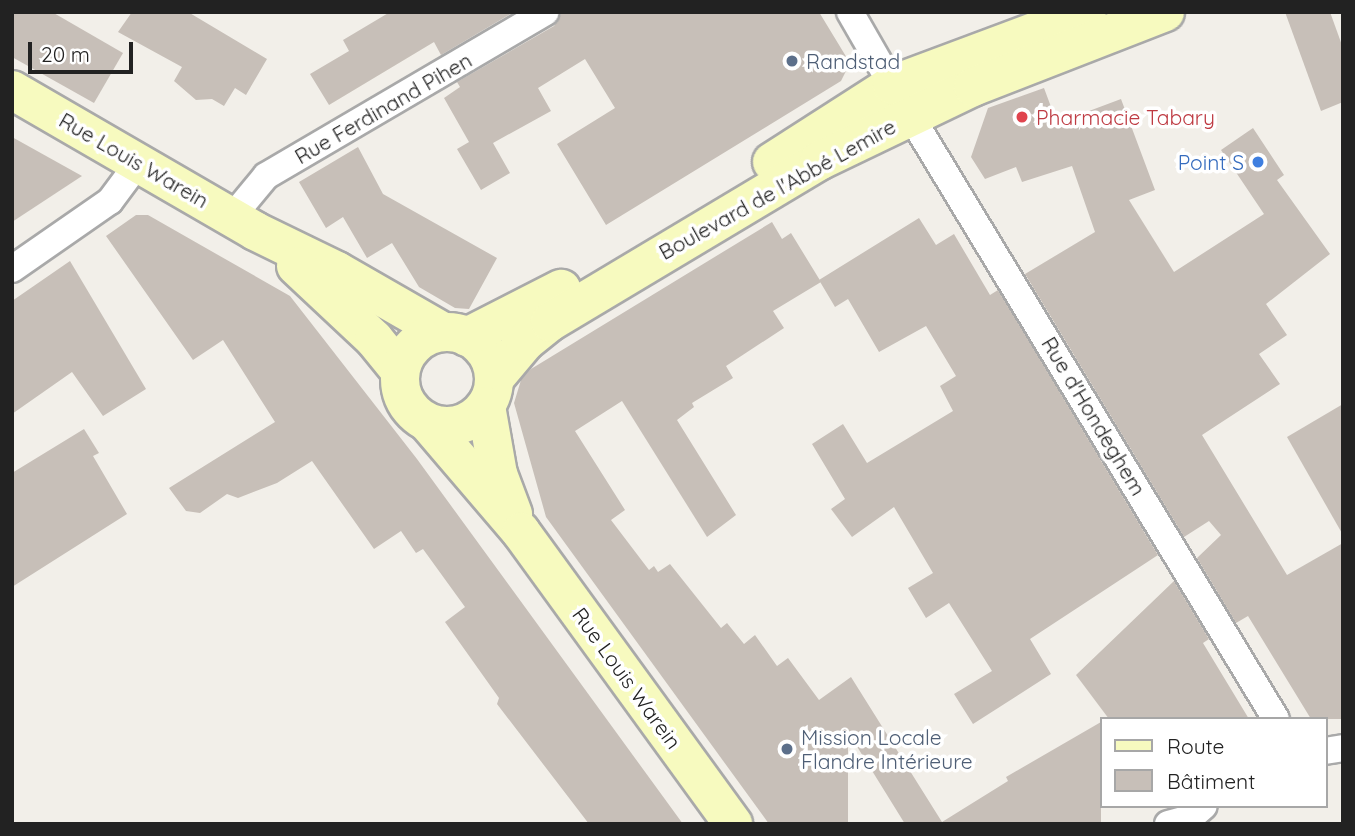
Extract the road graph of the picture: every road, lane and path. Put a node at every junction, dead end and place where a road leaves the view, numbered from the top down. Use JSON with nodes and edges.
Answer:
{"nodes":[{"id":1,"x":546,"y":12,"type":"edge"},
{"id":2,"x":850,"y":12,"type":"edge"},
{"id":3,"x":1087,"y":12,"type":"edge"},
{"id":4,"x":1165,"y":12,"type":"edge"},
{"id":5,"x":12,"y":90,"type":"edge"},
{"id":6,"x":901,"y":100,"type":"junction"},
{"id":7,"x":139,"y":162,"type":"junction"},
{"id":8,"x":244,"y":224,"type":"junction"},
{"id":9,"x":12,"y":269,"type":"edge"},
{"id":10,"x":455,"y":334,"type":"junction"},
{"id":11,"x":400,"y":371,"type":"junction"},
{"id":12,"x":490,"y":392,"type":"junction"},
{"id":13,"x":427,"y":422,"type":"junction"},
{"id":14,"x":521,"y":532,"type":"junction"},
{"id":15,"x":1275,"y":717,"type":"edge"},
{"id":16,"x":733,"y":824,"type":"edge"}],
"edges":[{"from":1,"to":8,"type":"street","name":"Rue Ferdinand Pihen"},
{"from":2,"to":6,"type":"street","name":"Rue d'Hondeghem"},
{"from":3,"to":6,"type":"main road","name":"Boulevard de l'Abbé Lemire"},
{"from":4,"to":6,"type":"main road","name":"Boulevard de l'Abbé Lemire"},
{"from":5,"to":7,"type":"main road","name":"Rue Louis Warein"},
{"from":6,"to":10,"type":"main road","name":"Boulevard de l'Abbé Lemire"},
{"from":6,"to":12,"type":"main road","name":"Boulevard de l'Abbé Lemire"},
{"from":6,"to":15,"type":"street","name":"Rue d'Hondeghem"},
{"from":7,"to":8,"type":"main road","name":"Rue Louis Warein"},
{"from":7,"to":9,"type":"street"},
{"from":8,"to":10,"type":"main road","name":"Rue Louis Warein"},
{"from":8,"to":11,"type":"main road","name":"Rue Louis Warein"},
{"from":10,"to":11,"type":"main road"},
{"from":10,"to":12,"type":"main road"},
{"from":11,"to":13,"type":"main road"},
{"from":12,"to":13,"type":"main road"},
{"from":12,"to":14,"type":"main road","name":"Rue Louis Warein"},
{"from":13,"to":14,"type":"main road","name":"Rue Louis Warein"},
{"from":14,"to":16,"type":"main road","name":"Rue Louis Warein"}]}
